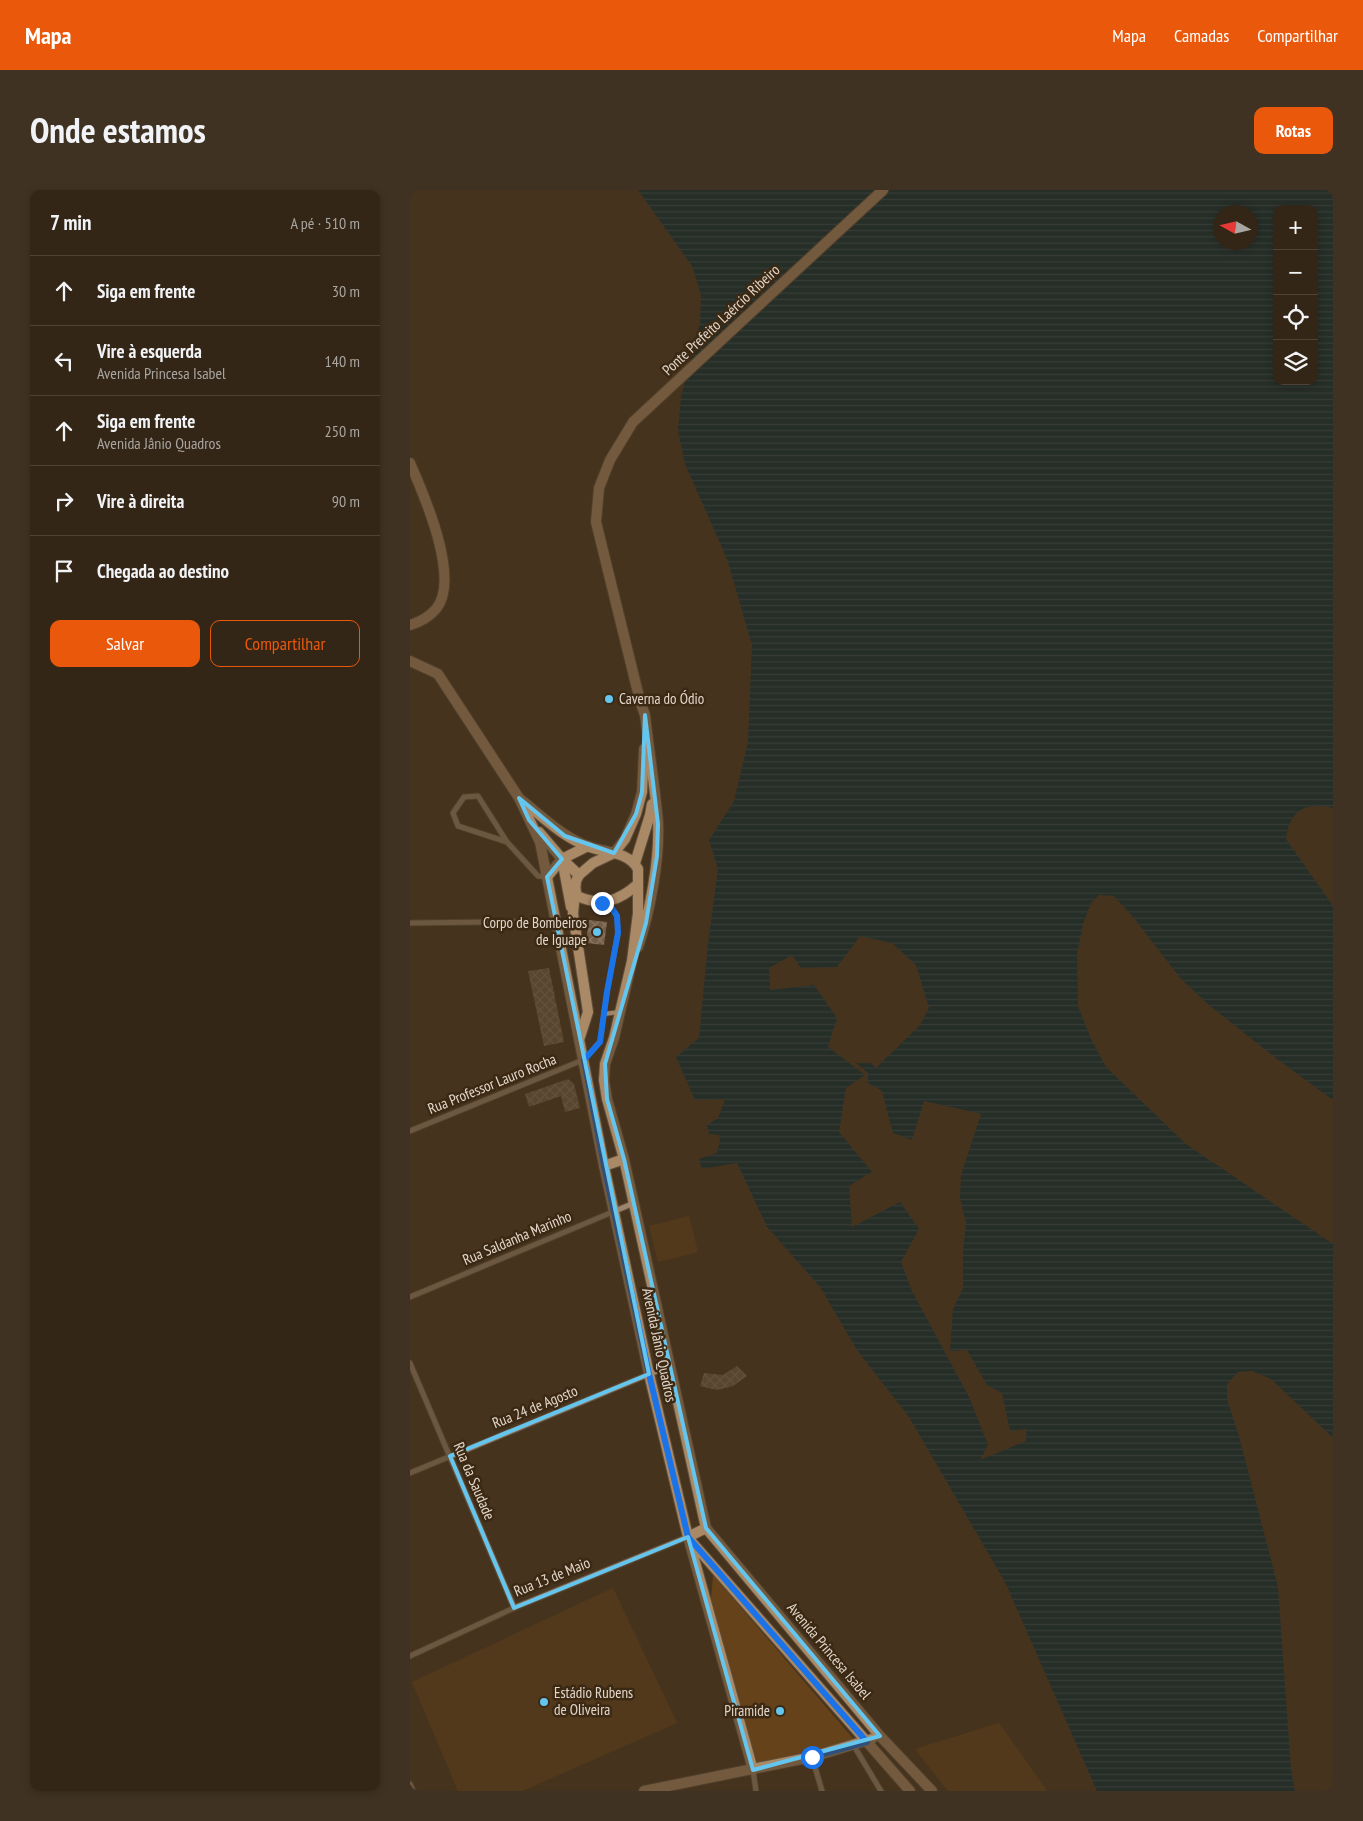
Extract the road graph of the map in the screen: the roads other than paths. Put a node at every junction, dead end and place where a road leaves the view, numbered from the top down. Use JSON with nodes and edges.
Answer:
{"nodes":[{"id":1,"x":884,"y":190,"type":"edge"},
{"id":2,"x":410,"y":463,"type":"edge"},
{"id":3,"x":410,"y":625,"type":"edge"},
{"id":4,"x":410,"y":661,"type":"edge"},
{"id":5,"x":645,"y":715,"type":"junction"},
{"id":6,"x":654,"y":793,"type":"junction"},
{"id":7,"x":519,"y":798,"type":"junction"},
{"id":8,"x":529,"y":820,"type":"junction"},
{"id":9,"x":507,"y":842,"type":"junction"},
{"id":10,"x":588,"y":846,"type":"junction"},
{"id":11,"x":614,"y":853,"type":"junction"},
{"id":12,"x":562,"y":859,"type":"junction"},
{"id":13,"x":635,"y":863,"type":"junction"},
{"id":14,"x":579,"y":875,"type":"junction"},
{"id":15,"x":548,"y":877,"type":"junction"},
{"id":16,"x":638,"y":884,"type":"junction"},
{"id":17,"x":575,"y":888,"type":"junction"},
{"id":18,"x":607,"y":901,"type":"junction"},
{"id":19,"x":573,"y":914,"type":"junction"},
{"id":20,"x":556,"y":921,"type":"junction"},
{"id":21,"x":410,"y":923,"type":"edge"},
{"id":22,"x":632,"y":961,"type":"junction"},
{"id":23,"x":621,"y":1012,"type":"junction"},
{"id":24,"x":604,"y":1014,"type":"junction"},
{"id":25,"x":579,"y":1038,"type":"junction"},
{"id":26,"x":584,"y":1060,"type":"junction"},
{"id":27,"x":410,"y":1131,"type":"edge"},
{"id":28,"x":624,"y":1159,"type":"junction"},
{"id":29,"x":604,"y":1166,"type":"junction"},
{"id":30,"x":634,"y":1203,"type":"junction"},
{"id":31,"x":614,"y":1210,"type":"junction"},
{"id":32,"x":410,"y":1297,"type":"edge"},
{"id":33,"x":410,"y":1363,"type":"edge"},
{"id":34,"x":671,"y":1366,"type":"junction"},
{"id":35,"x":649,"y":1374,"type":"junction"},
{"id":36,"x":450,"y":1456,"type":"junction"},
{"id":37,"x":410,"y":1473,"type":"edge"},
{"id":38,"x":706,"y":1528,"type":"junction"},
{"id":39,"x":688,"y":1537,"type":"junction"},
{"id":40,"x":514,"y":1608,"type":"junction"},
{"id":41,"x":410,"y":1656,"type":"edge"},
{"id":42,"x":880,"y":1736,"type":"junction"},
{"id":43,"x":867,"y":1742,"type":"junction"},
{"id":44,"x":854,"y":1746,"type":"junction"},
{"id":45,"x":812,"y":1757,"type":"junction"},
{"id":46,"x":753,"y":1770,"type":"junction"},
{"id":47,"x":410,"y":1784,"type":"edge"},
{"id":48,"x":660,"y":1789,"type":"edge"},
{"id":49,"x":413,"y":1791,"type":"edge"},
{"id":50,"x":644,"y":1791,"type":"edge"},
{"id":51,"x":756,"y":1791,"type":"edge"},
{"id":52,"x":822,"y":1791,"type":"edge"},
{"id":53,"x":881,"y":1791,"type":"edge"},
{"id":54,"x":910,"y":1791,"type":"edge"},
{"id":55,"x":932,"y":1791,"type":"edge"}],
"edges":[{"from":1,"to":5,"type":"main road","name":"Ponte Prefeito Laércio Ribeiro"},
{"from":2,"to":3,"type":"main road"},
{"from":4,"to":7,"type":"main road"},
{"from":5,"to":6,"type":"main road"},
{"from":5,"to":11,"type":"main road"},
{"from":6,"to":13,"type":"main road"},
{"from":6,"to":22,"type":"main road"},
{"from":7,"to":8,"type":"main road"},
{"from":7,"to":10,"type":"main road"},
{"from":8,"to":12,"type":"main road"},
{"from":8,"to":15,"type":"main road","name":"Avenida Jânio Quadros"},
{"from":9,"to":9,"type":"street"},
{"from":9,"to":15,"type":"street"},
{"from":10,"to":11,"type":"main road"},
{"from":10,"to":12,"type":"main road"},
{"from":11,"to":13,"type":"main road"},
{"from":11,"to":14,"type":"main road"},
{"from":12,"to":14,"type":"main road"},
{"from":12,"to":15,"type":"main road"},
{"from":12,"to":19,"type":"main road"},
{"from":13,"to":16,"type":"main road"},
{"from":14,"to":17,"type":"main road"},
{"from":15,"to":20,"type":"main road","name":"Avenida Jânio Quadros"},
{"from":16,"to":18,"type":"main road"},
{"from":16,"to":22,"type":"main road"},
{"from":17,"to":18,"type":"main road"},
{"from":17,"to":19,"type":"main road"},
{"from":18,"to":24,"type":"lane"},
{"from":19,"to":25,"type":"main road"},
{"from":20,"to":21,"type":"street"},
{"from":20,"to":25,"type":"main road","name":"Avenida Jânio Quadros"},
{"from":22,"to":23,"type":"main road","name":"Avenida Jânio Quadros"},
{"from":23,"to":24,"type":"lane"},
{"from":23,"to":28,"type":"main road","name":"Avenida Jânio Quadros"},
{"from":24,"to":26,"type":"lane"},
{"from":25,"to":26,"type":"main road","name":"Avenida Jânio Quadros"},
{"from":26,"to":27,"type":"street","name":"Rua Professor Lauro Rocha"},
{"from":26,"to":29,"type":"main road","name":"Avenida Jânio Quadros"},
{"from":28,"to":29,"type":"main road"},
{"from":28,"to":30,"type":"main road","name":"Avenida Jânio Quadros"},
{"from":29,"to":31,"type":"main road","name":"Avenida Jânio Quadros"},
{"from":30,"to":31,"type":"street","name":"Rua Saldanha Marinho"},
{"from":30,"to":34,"type":"main road","name":"Avenida Jânio Quadros"},
{"from":31,"to":32,"type":"street","name":"Rua Saldanha Marinho"},
{"from":31,"to":35,"type":"main road","name":"Avenida Jânio Quadros"},
{"from":33,"to":36,"type":"street","name":"Rua da Saudade"},
{"from":34,"to":35,"type":"street","name":"Rua 24 de Agosto"},
{"from":34,"to":38,"type":"main road","name":"Avenida Jânio Quadros"},
{"from":35,"to":36,"type":"street","name":"Rua 24 de Agosto"},
{"from":35,"to":39,"type":"main road","name":"Avenida Jânio Quadros"},
{"from":36,"to":37,"type":"street","name":"Rua 24 de Agosto"},
{"from":36,"to":40,"type":"street","name":"Rua da Saudade"},
{"from":38,"to":39,"type":"main road","name":"Rua 13 de Maio"},
{"from":38,"to":42,"type":"main road","name":"Avenida Princesa Isabel"},
{"from":39,"to":40,"type":"street","name":"Rua 13 de Maio"},
{"from":39,"to":43,"type":"main road","name":"Avenida Princesa Isabel"},
{"from":39,"to":46,"type":"main road","name":"Avenida Jânio Quadros"},
{"from":40,"to":41,"type":"street","name":"Rua 13 de Maio"},
{"from":42,"to":43,"type":"main road"},
{"from":42,"to":55,"type":"main road","name":"Avenida Princesa Isabel"},
{"from":43,"to":44,"type":"main road"},
{"from":43,"to":54,"type":"main road","name":"Avenida Princesa Isabel"},
{"from":44,"to":45,"type":"main road"},
{"from":44,"to":53,"type":"street"},
{"from":45,"to":46,"type":"main road"},
{"from":45,"to":52,"type":"street"},
{"from":46,"to":48,"type":"main road"},
{"from":46,"to":51,"type":"street"},
{"from":47,"to":49,"type":"street"},
{"from":48,"to":50,"type":"main road"}]}
